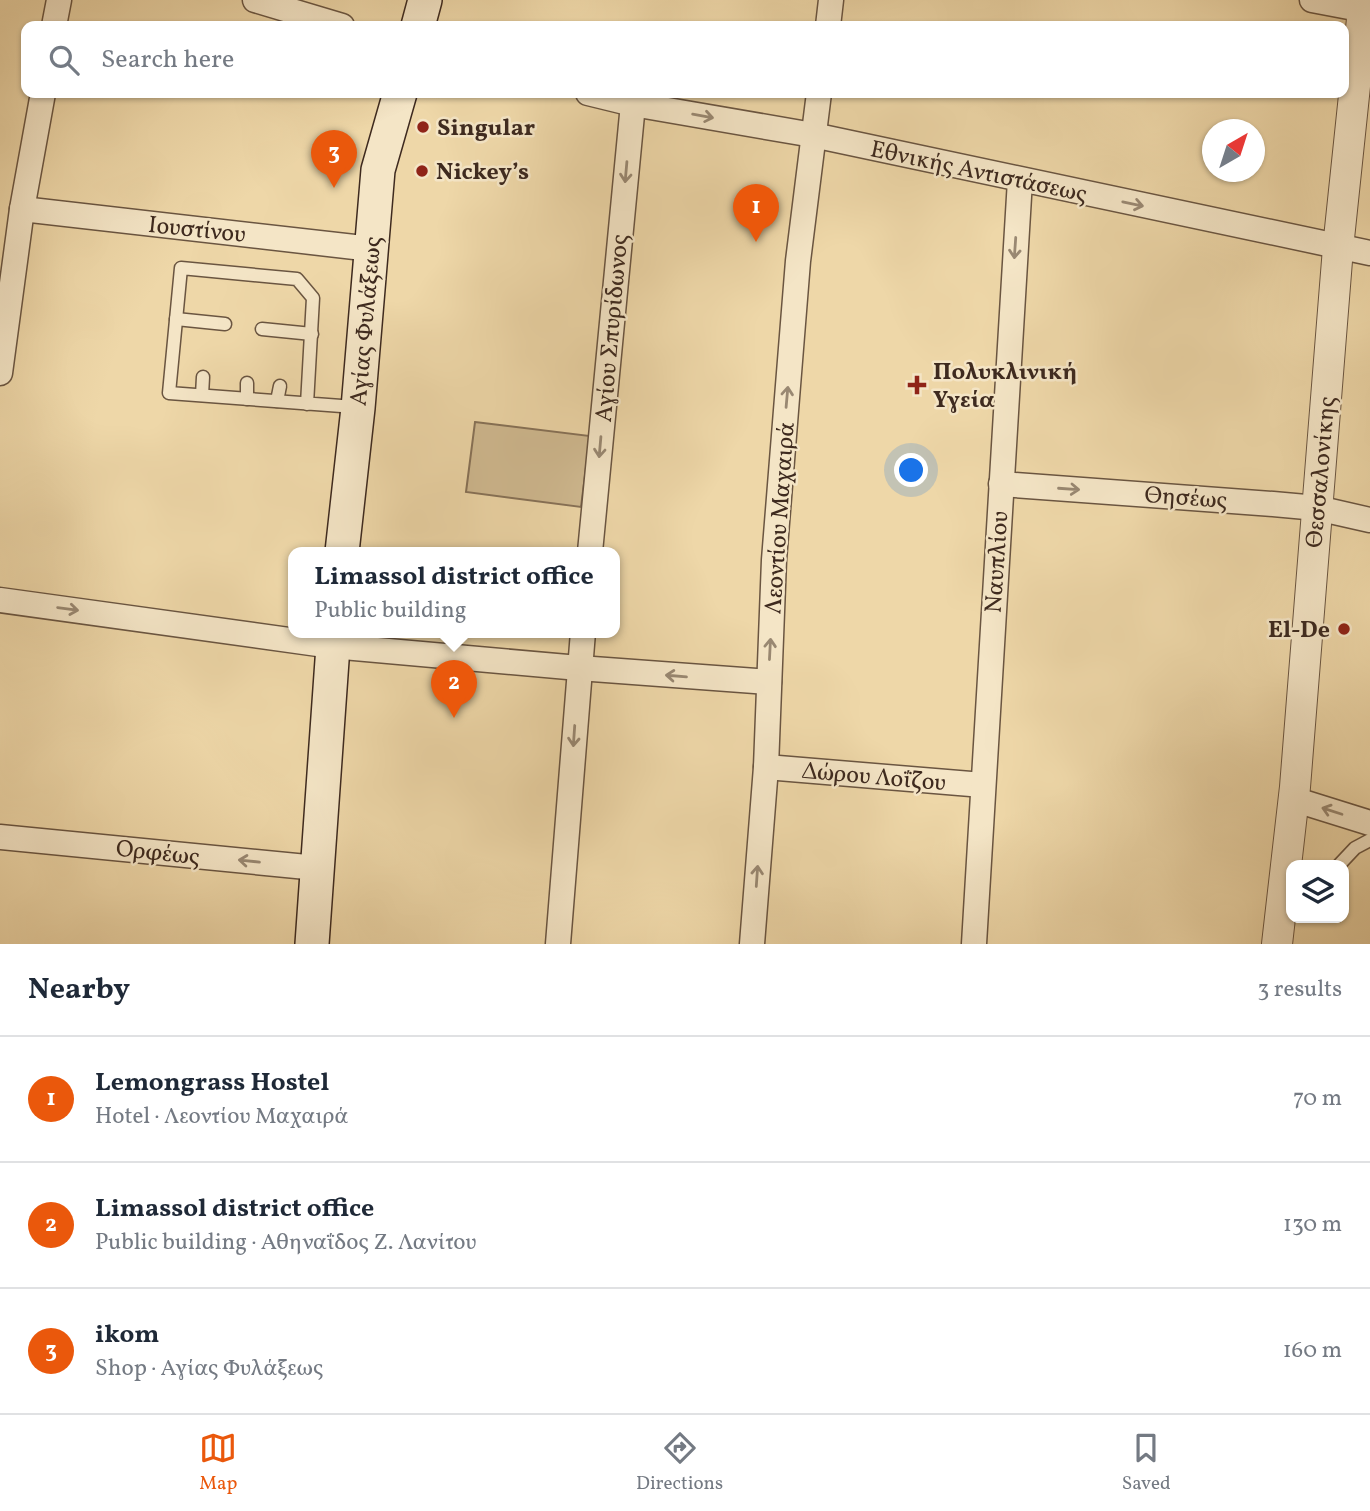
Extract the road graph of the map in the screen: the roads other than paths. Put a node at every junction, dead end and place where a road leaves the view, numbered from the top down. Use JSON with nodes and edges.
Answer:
{"nodes":[{"id":1,"x":59,"y":0,"type":"edge"},
{"id":2,"x":255,"y":0,"type":"edge"},
{"id":3,"x":425,"y":0,"type":"edge"},
{"id":4,"x":831,"y":0,"type":"edge"},
{"id":5,"x":1312,"y":0,"type":"edge"},
{"id":6,"x":1366,"y":7,"type":"edge"},
{"id":7,"x":55,"y":21,"type":"edge"},
{"id":8,"x":325,"y":21,"type":"edge"},
{"id":9,"x":419,"y":21,"type":"edge"},
{"id":10,"x":829,"y":21,"type":"edge"},
{"id":11,"x":42,"y":98,"type":"edge"},
{"id":12,"x":399,"y":98,"type":"edge"},
{"id":13,"x":608,"y":98,"type":"edge"},
{"id":14,"x":818,"y":98,"type":"edge"},
{"id":15,"x":633,"y":104,"type":"junction"},
{"id":16,"x":813,"y":135,"type":"junction"},
{"id":17,"x":1020,"y":180,"type":"junction"},
{"id":18,"x":22,"y":209,"type":"junction"},
{"id":19,"x":1338,"y":248,"type":"junction"},
{"id":20,"x":372,"y":249,"type":"junction"},
{"id":21,"x":1370,"y":253,"type":"edge"},
{"id":22,"x":6,"y":293,"type":"edge"},
{"id":23,"x":176,"y":318,"type":"junction"},
{"id":24,"x":225,"y":324,"type":"dead end"},
{"id":25,"x":262,"y":329,"type":"dead end"},
{"id":26,"x":312,"y":334,"type":"junction"},
{"id":27,"x":0,"y":373,"type":"edge"},
{"id":28,"x":203,"y":377,"type":"dead end"},
{"id":29,"x":247,"y":383,"type":"dead end"},
{"id":30,"x":280,"y":386,"type":"dead end"},
{"id":31,"x":202,"y":396,"type":"junction"},
{"id":32,"x":247,"y":399,"type":"junction"},
{"id":33,"x":278,"y":401,"type":"junction"},
{"id":34,"x":307,"y":404,"type":"junction"},
{"id":35,"x":358,"y":408,"type":"junction"},
{"id":36,"x":1001,"y":484,"type":"junction"},
{"id":37,"x":1317,"y":508,"type":"junction"},
{"id":38,"x":1370,"y":520,"type":"edge"},
{"id":39,"x":343,"y":547,"type":"edge"},
{"id":40,"x":590,"y":547,"type":"edge"},
{"id":41,"x":0,"y":600,"type":"edge"},
{"id":42,"x":288,"y":634,"type":"edge"},
{"id":43,"x":582,"y":638,"type":"edge"},
{"id":44,"x":333,"y":639,"type":"edge"},
{"id":45,"x":579,"y":668,"type":"junction"},
{"id":46,"x":768,"y":682,"type":"junction"},
{"id":47,"x":766,"y":767,"type":"junction"},
{"id":48,"x":983,"y":785,"type":"junction"},
{"id":49,"x":1293,"y":799,"type":"junction"},
{"id":50,"x":1370,"y":823,"type":"edge"},
{"id":51,"x":0,"y":837,"type":"edge"},
{"id":52,"x":1370,"y":840,"type":"edge"},
{"id":53,"x":1344,"y":860,"type":"edge"},
{"id":54,"x":317,"y":868,"type":"junction"},
{"id":55,"x":1284,"y":931,"type":"edge"},
{"id":56,"x":312,"y":944,"type":"edge"},
{"id":57,"x":558,"y":944,"type":"edge"},
{"id":58,"x":752,"y":944,"type":"edge"},
{"id":59,"x":974,"y":944,"type":"edge"}],
"edges":[{"from":1,"to":7,"type":"street"},
{"from":2,"to":8,"type":"street"},
{"from":3,"to":9,"type":"main road"},
{"from":4,"to":10,"type":"street"},
{"from":5,"to":6,"type":"street"},
{"from":6,"to":19,"type":"street","name":"Θεσσαλονίκης"},
{"from":11,"to":18,"type":"street"},
{"from":12,"to":20,"type":"main road","name":"Αγίας Φυλάξεως"},
{"from":13,"to":15,"type":"street","name":"Εθνικής Αντιστάσεως"},
{"from":14,"to":16,"type":"street","name":"Λεοντίου Μαχαιρά"},
{"from":15,"to":16,"type":"street","name":"Εθνικής Αντιστάσεως","one_way":true},
{"from":15,"to":40,"type":"street","name":"Αγίου Σπυρίδωνος","one_way":true},
{"from":16,"to":17,"type":"street","name":"Εθνικής Αντιστάσεως"},
{"from":46,"to":16,"type":"street","name":"Λεοντίου Μαχαιρά","one_way":true},
{"from":17,"to":19,"type":"street","name":"Εθνικής Αντιστάσεως","one_way":true},
{"from":17,"to":36,"type":"street","name":"Ναυπλίου","one_way":true},
{"from":18,"to":20,"type":"street","name":"Ιουστίνου"},
{"from":18,"to":22,"type":"street"},
{"from":19,"to":21,"type":"street","name":"Εθνικής Αντιστάσεως"},
{"from":19,"to":37,"type":"street","name":"Θεσσαλονίκης"},
{"from":20,"to":35,"type":"main road","name":"Αγίας Φυλάξεως"},
{"from":22,"to":27,"type":"street"},
{"from":23,"to":24,"type":"lane"},
{"from":23,"to":26,"type":"lane"},
{"from":23,"to":31,"type":"lane"},
{"from":25,"to":26,"type":"lane"},
{"from":26,"to":34,"type":"lane"},
{"from":28,"to":31,"type":"lane"},
{"from":29,"to":32,"type":"lane"},
{"from":30,"to":33,"type":"lane"},
{"from":31,"to":32,"type":"lane"},
{"from":32,"to":33,"type":"lane"},
{"from":33,"to":34,"type":"lane"},
{"from":34,"to":35,"type":"lane"},
{"from":35,"to":39,"type":"main road","name":"Αγίας Φυλάξεως"},
{"from":36,"to":37,"type":"street","name":"Θησέως","one_way":true},
{"from":36,"to":48,"type":"street","name":"Ναυπλίου"},
{"from":37,"to":38,"type":"street","name":"Θησέως"},
{"from":37,"to":49,"type":"street","name":"Θεσσαλονίκης"},
{"from":41,"to":42,"type":"street","one_way":true},
{"from":43,"to":45,"type":"street"},
{"from":44,"to":45,"type":"street"},
{"from":44,"to":54,"type":"main road"},
{"from":46,"to":45,"type":"street","one_way":true},
{"from":45,"to":57,"type":"street","one_way":true},
{"from":46,"to":47,"type":"street","name":"Λεοντίου Μαχαιρά"},
{"from":47,"to":48,"type":"street","name":"Δώρου Λοΐζου"},
{"from":58,"to":47,"type":"street","name":"Λεοντίου Μαχαιρά","one_way":true},
{"from":48,"to":59,"type":"street","name":"Ναυπλίου"},
{"from":50,"to":49,"type":"street","one_way":true},
{"from":49,"to":55,"type":"street","name":"Θεσσαλονίκης"},
{"from":54,"to":51,"type":"street","name":"Ορφέως","one_way":true},
{"from":52,"to":53,"type":"lane"},
{"from":54,"to":56,"type":"main road"}]}
